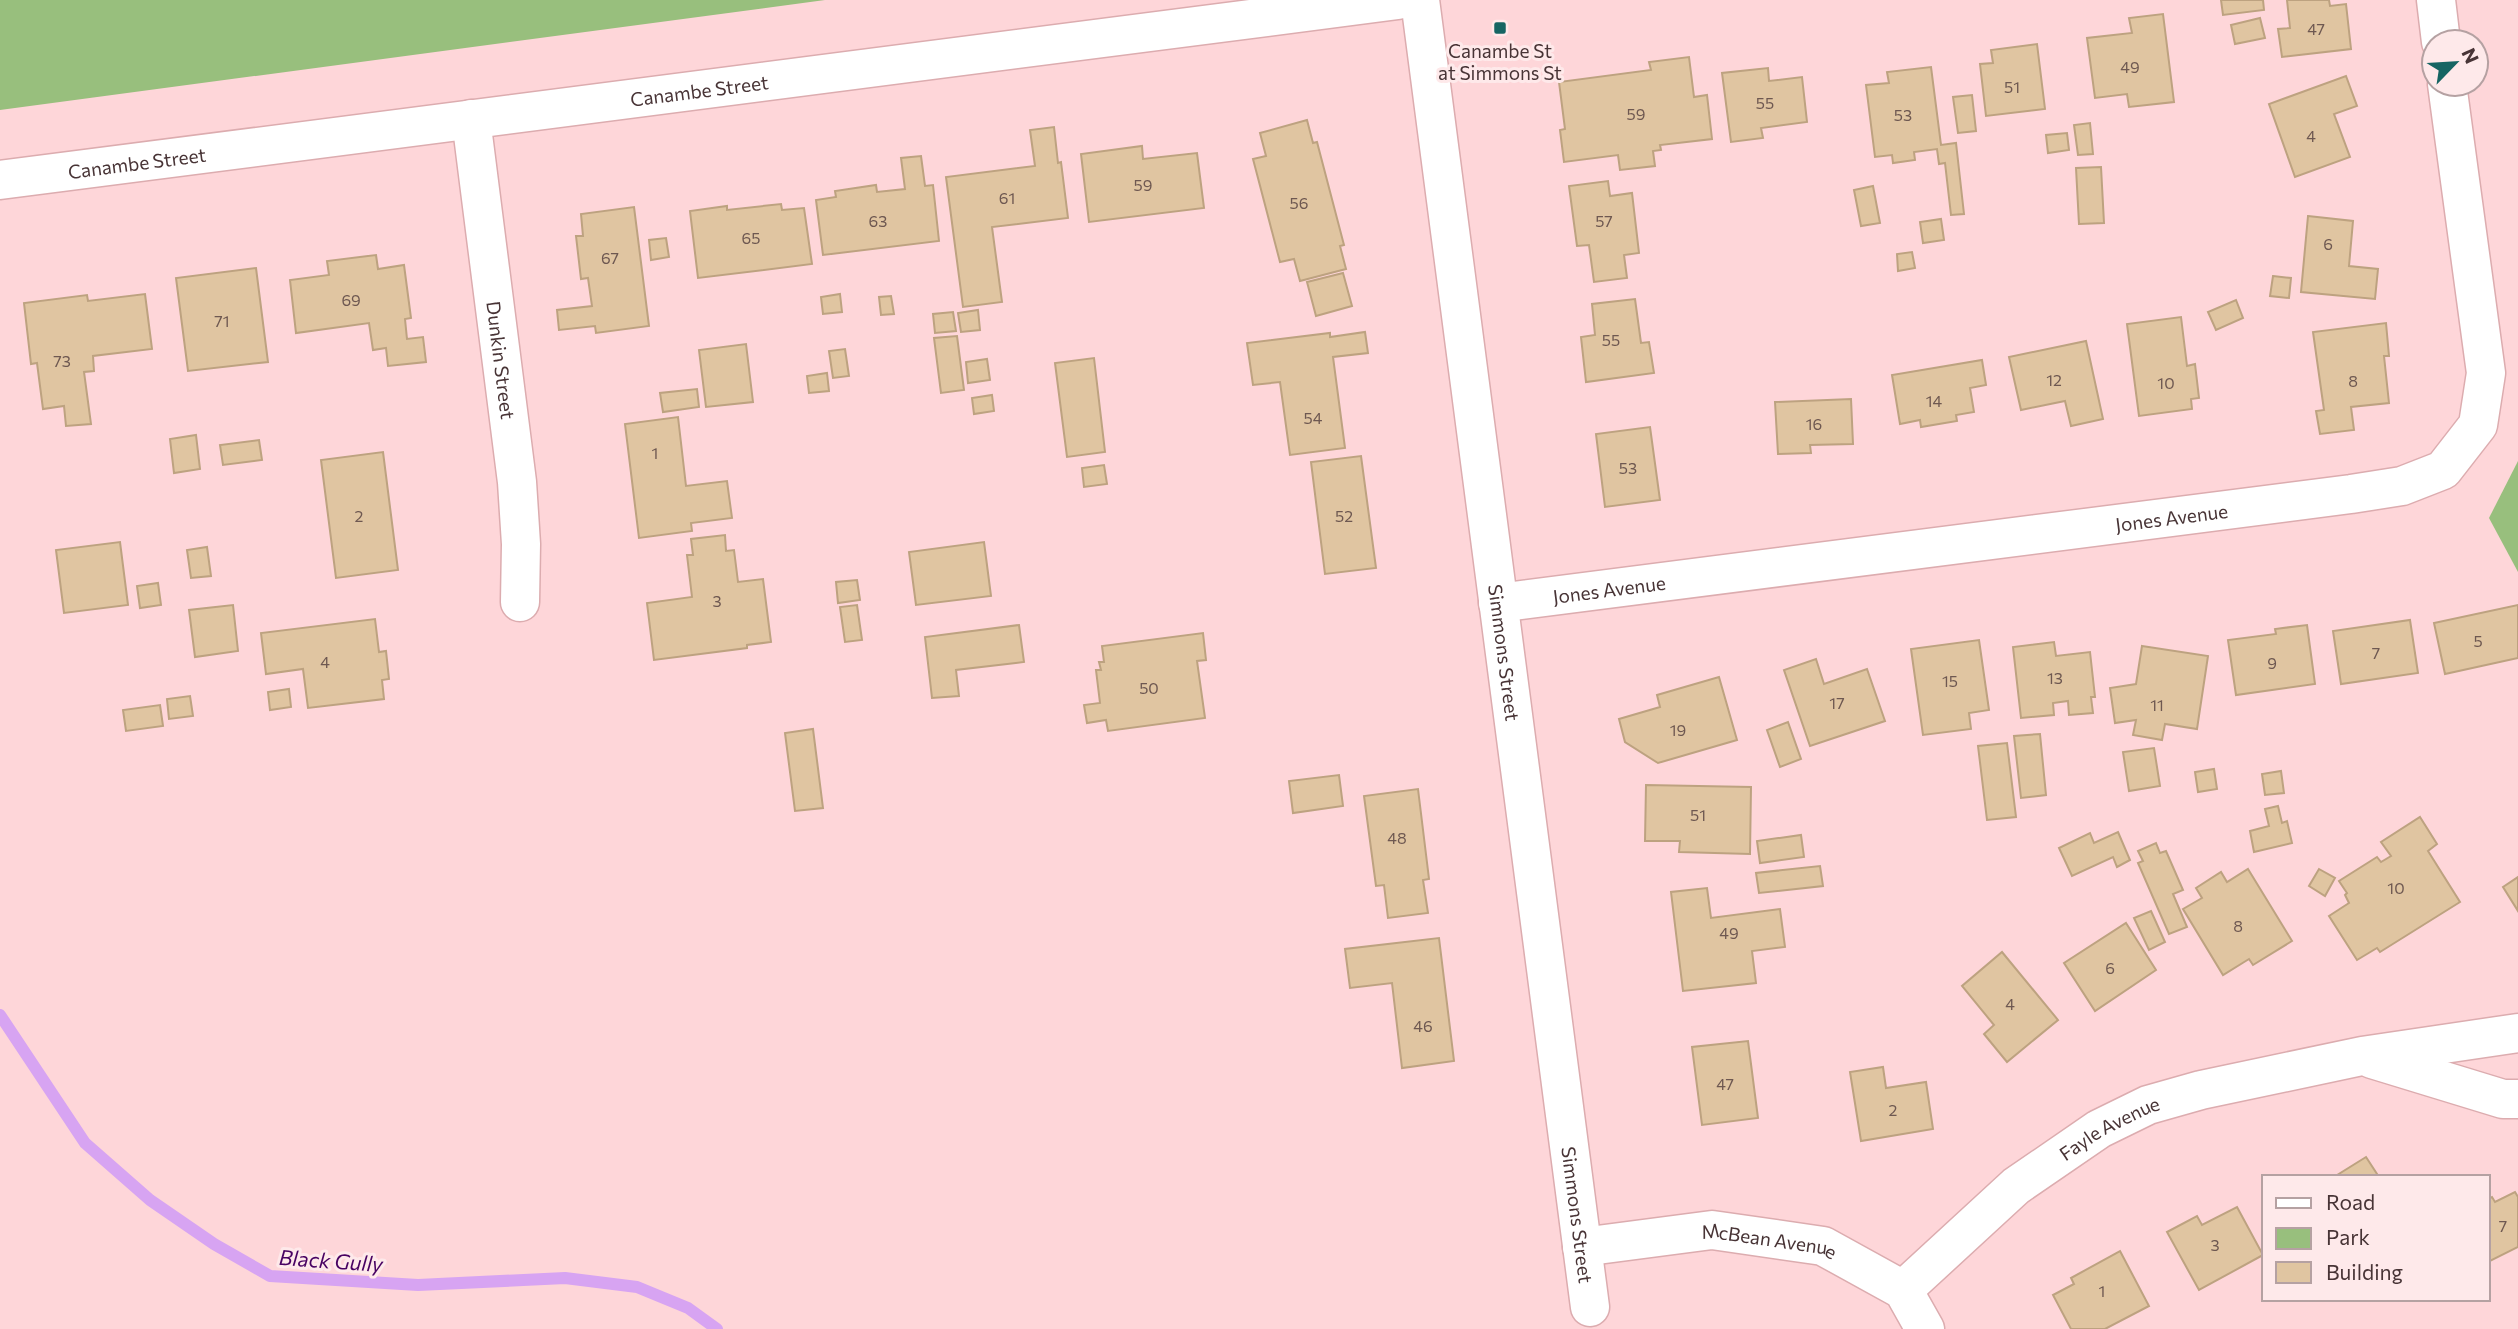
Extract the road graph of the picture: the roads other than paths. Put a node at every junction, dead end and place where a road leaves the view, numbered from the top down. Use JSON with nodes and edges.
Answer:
{"nodes":[{"id":1,"x":1398,"y":0,"type":"edge"},
{"id":2,"x":1420,"y":0,"type":"edge"},
{"id":3,"x":2436,"y":0,"type":"edge"},
{"id":4,"x":2439,"y":28,"type":"edge"},
{"id":5,"x":2449,"y":98,"type":"edge"},
{"id":6,"x":471,"y":119,"type":"junction"},
{"id":7,"x":0,"y":180,"type":"edge"},
{"id":8,"x":520,"y":602,"type":"dead end"},
{"id":9,"x":1498,"y":603,"type":"junction"},
{"id":10,"x":2518,"y":1032,"type":"edge"},
{"id":11,"x":2362,"y":1056,"type":"junction"},
{"id":12,"x":2518,"y":1099,"type":"edge"},
{"id":13,"x":1582,"y":1247,"type":"junction"},
{"id":14,"x":1903,"y":1290,"type":"junction"},
{"id":15,"x":1590,"y":1307,"type":"dead end"},
{"id":16,"x":1925,"y":1329,"type":"edge"}],
"edges":[{"from":1,"to":6,"type":"street","name":"Canambe Street"},
{"from":2,"to":9,"type":"street","name":"Simmons Street"},
{"from":3,"to":4,"type":"street"},
{"from":5,"to":9,"type":"street","name":"Jones Avenue"},
{"from":6,"to":7,"type":"street","name":"Canambe Street"},
{"from":6,"to":8,"type":"street","name":"Dunkin Street"},
{"from":9,"to":13,"type":"street","name":"Simmons Street"},
{"from":10,"to":11,"type":"street","name":"Fayle Avenue"},
{"from":11,"to":12,"type":"street","name":"Fayle Avenue"},
{"from":11,"to":14,"type":"street","name":"Fayle Avenue"},
{"from":13,"to":14,"type":"street","name":"McBean Avenue"},
{"from":13,"to":15,"type":"street","name":"Simmons Street"},
{"from":14,"to":16,"type":"street"}]}
